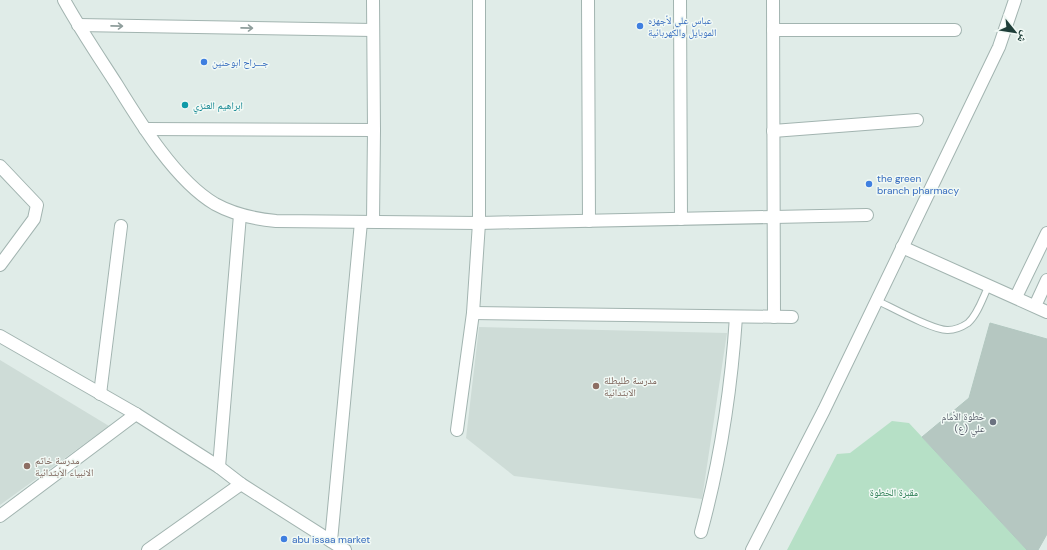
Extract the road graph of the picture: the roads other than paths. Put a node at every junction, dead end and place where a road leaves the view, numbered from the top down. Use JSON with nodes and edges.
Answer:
{"nodes":[{"id":1,"x":64,"y":0,"type":"edge"},
{"id":2,"x":373,"y":0,"type":"edge"},
{"id":3,"x":479,"y":0,"type":"edge"},
{"id":4,"x":588,"y":0,"type":"edge"},
{"id":5,"x":680,"y":0,"type":"edge"},
{"id":6,"x":773,"y":0,"type":"edge"},
{"id":7,"x":1015,"y":0,"type":"edge"},
{"id":8,"x":78,"y":25,"type":"junction"},
{"id":9,"x":373,"y":30,"type":"junction"},
{"id":10,"x":773,"y":30,"type":"junction"},
{"id":11,"x":954,"y":30,"type":"dead end"},
{"id":12,"x":918,"y":120,"type":"dead end"},
{"id":13,"x":145,"y":130,"type":"junction"},
{"id":14,"x":374,"y":130,"type":"junction"},
{"id":15,"x":773,"y":131,"type":"junction"},
{"id":16,"x":0,"y":166,"type":"edge"},
{"id":17,"x":240,"y":215,"type":"junction"},
{"id":18,"x":867,"y":215,"type":"dead end"},
{"id":19,"x":774,"y":217,"type":"junction"},
{"id":20,"x":682,"y":218,"type":"junction"},
{"id":21,"x":589,"y":221,"type":"junction"},
{"id":22,"x":367,"y":222,"type":"junction"},
{"id":23,"x":479,"y":223,"type":"junction"},
{"id":24,"x":120,"y":226,"type":"dead end"},
{"id":25,"x":1047,"y":234,"type":"edge"},
{"id":26,"x":902,"y":247,"type":"junction"},
{"id":27,"x":0,"y":265,"type":"edge"},
{"id":28,"x":1047,"y":280,"type":"edge"},
{"id":29,"x":989,"y":285,"type":"junction"},
{"id":30,"x":1016,"y":297,"type":"junction"},
{"id":31,"x":876,"y":300,"type":"junction"},
{"id":32,"x":1035,"y":306,"type":"junction"},
{"id":33,"x":1047,"y":312,"type":"edge"},
{"id":34,"x":473,"y":313,"type":"junction"},
{"id":35,"x":736,"y":317,"type":"junction"},
{"id":36,"x":774,"y":317,"type":"junction"},
{"id":37,"x":792,"y":317,"type":"dead end"},
{"id":38,"x":0,"y":336,"type":"edge"},
{"id":39,"x":100,"y":394,"type":"junction"},
{"id":40,"x":136,"y":414,"type":"junction"},
{"id":41,"x":457,"y":430,"type":"dead end"},
{"id":42,"x":219,"y":467,"type":"junction"},
{"id":43,"x":241,"y":484,"type":"junction"},
{"id":44,"x":0,"y":516,"type":"edge"},
{"id":45,"x":701,"y":532,"type":"dead end"},
{"id":46,"x":331,"y":541,"type":"junction"},
{"id":47,"x":148,"y":550,"type":"edge"},
{"id":48,"x":345,"y":550,"type":"edge"},
{"id":49,"x":752,"y":550,"type":"edge"}],
"edges":[{"from":1,"to":8,"type":"street"},
{"from":2,"to":9,"type":"street"},
{"from":3,"to":23,"type":"street"},
{"from":4,"to":21,"type":"street"},
{"from":5,"to":20,"type":"street"},
{"from":6,"to":10,"type":"street"},
{"from":7,"to":26,"type":"street"},
{"from":8,"to":9,"type":"street","one_way":true},
{"from":8,"to":13,"type":"street"},
{"from":9,"to":14,"type":"street"},
{"from":10,"to":11,"type":"street"},
{"from":10,"to":15,"type":"street"},
{"from":12,"to":15,"type":"street"},
{"from":13,"to":14,"type":"street"},
{"from":13,"to":17,"type":"street"},
{"from":14,"to":22,"type":"street"},
{"from":15,"to":19,"type":"street"},
{"from":16,"to":27,"type":"street"},
{"from":17,"to":22,"type":"street"},
{"from":17,"to":42,"type":"street"},
{"from":18,"to":19,"type":"street"},
{"from":19,"to":20,"type":"street"},
{"from":19,"to":36,"type":"street"},
{"from":20,"to":21,"type":"street"},
{"from":21,"to":23,"type":"street"},
{"from":22,"to":23,"type":"street"},
{"from":22,"to":46,"type":"street"},
{"from":23,"to":34,"type":"street"},
{"from":24,"to":39,"type":"street"},
{"from":25,"to":30,"type":"street"},
{"from":26,"to":29,"type":"street"},
{"from":26,"to":31,"type":"street"},
{"from":28,"to":32,"type":"street"},
{"from":29,"to":30,"type":"street"},
{"from":29,"to":31,"type":"lane"},
{"from":30,"to":32,"type":"street"},
{"from":31,"to":49,"type":"street"},
{"from":32,"to":33,"type":"street"},
{"from":34,"to":35,"type":"street"},
{"from":34,"to":41,"type":"street"},
{"from":35,"to":36,"type":"street"},
{"from":35,"to":45,"type":"street"},
{"from":36,"to":37,"type":"street"},
{"from":38,"to":39,"type":"street"},
{"from":39,"to":40,"type":"street"},
{"from":40,"to":42,"type":"street"},
{"from":40,"to":44,"type":"street"},
{"from":42,"to":43,"type":"street"},
{"from":43,"to":46,"type":"street"},
{"from":43,"to":47,"type":"street"},
{"from":46,"to":48,"type":"street"}]}
